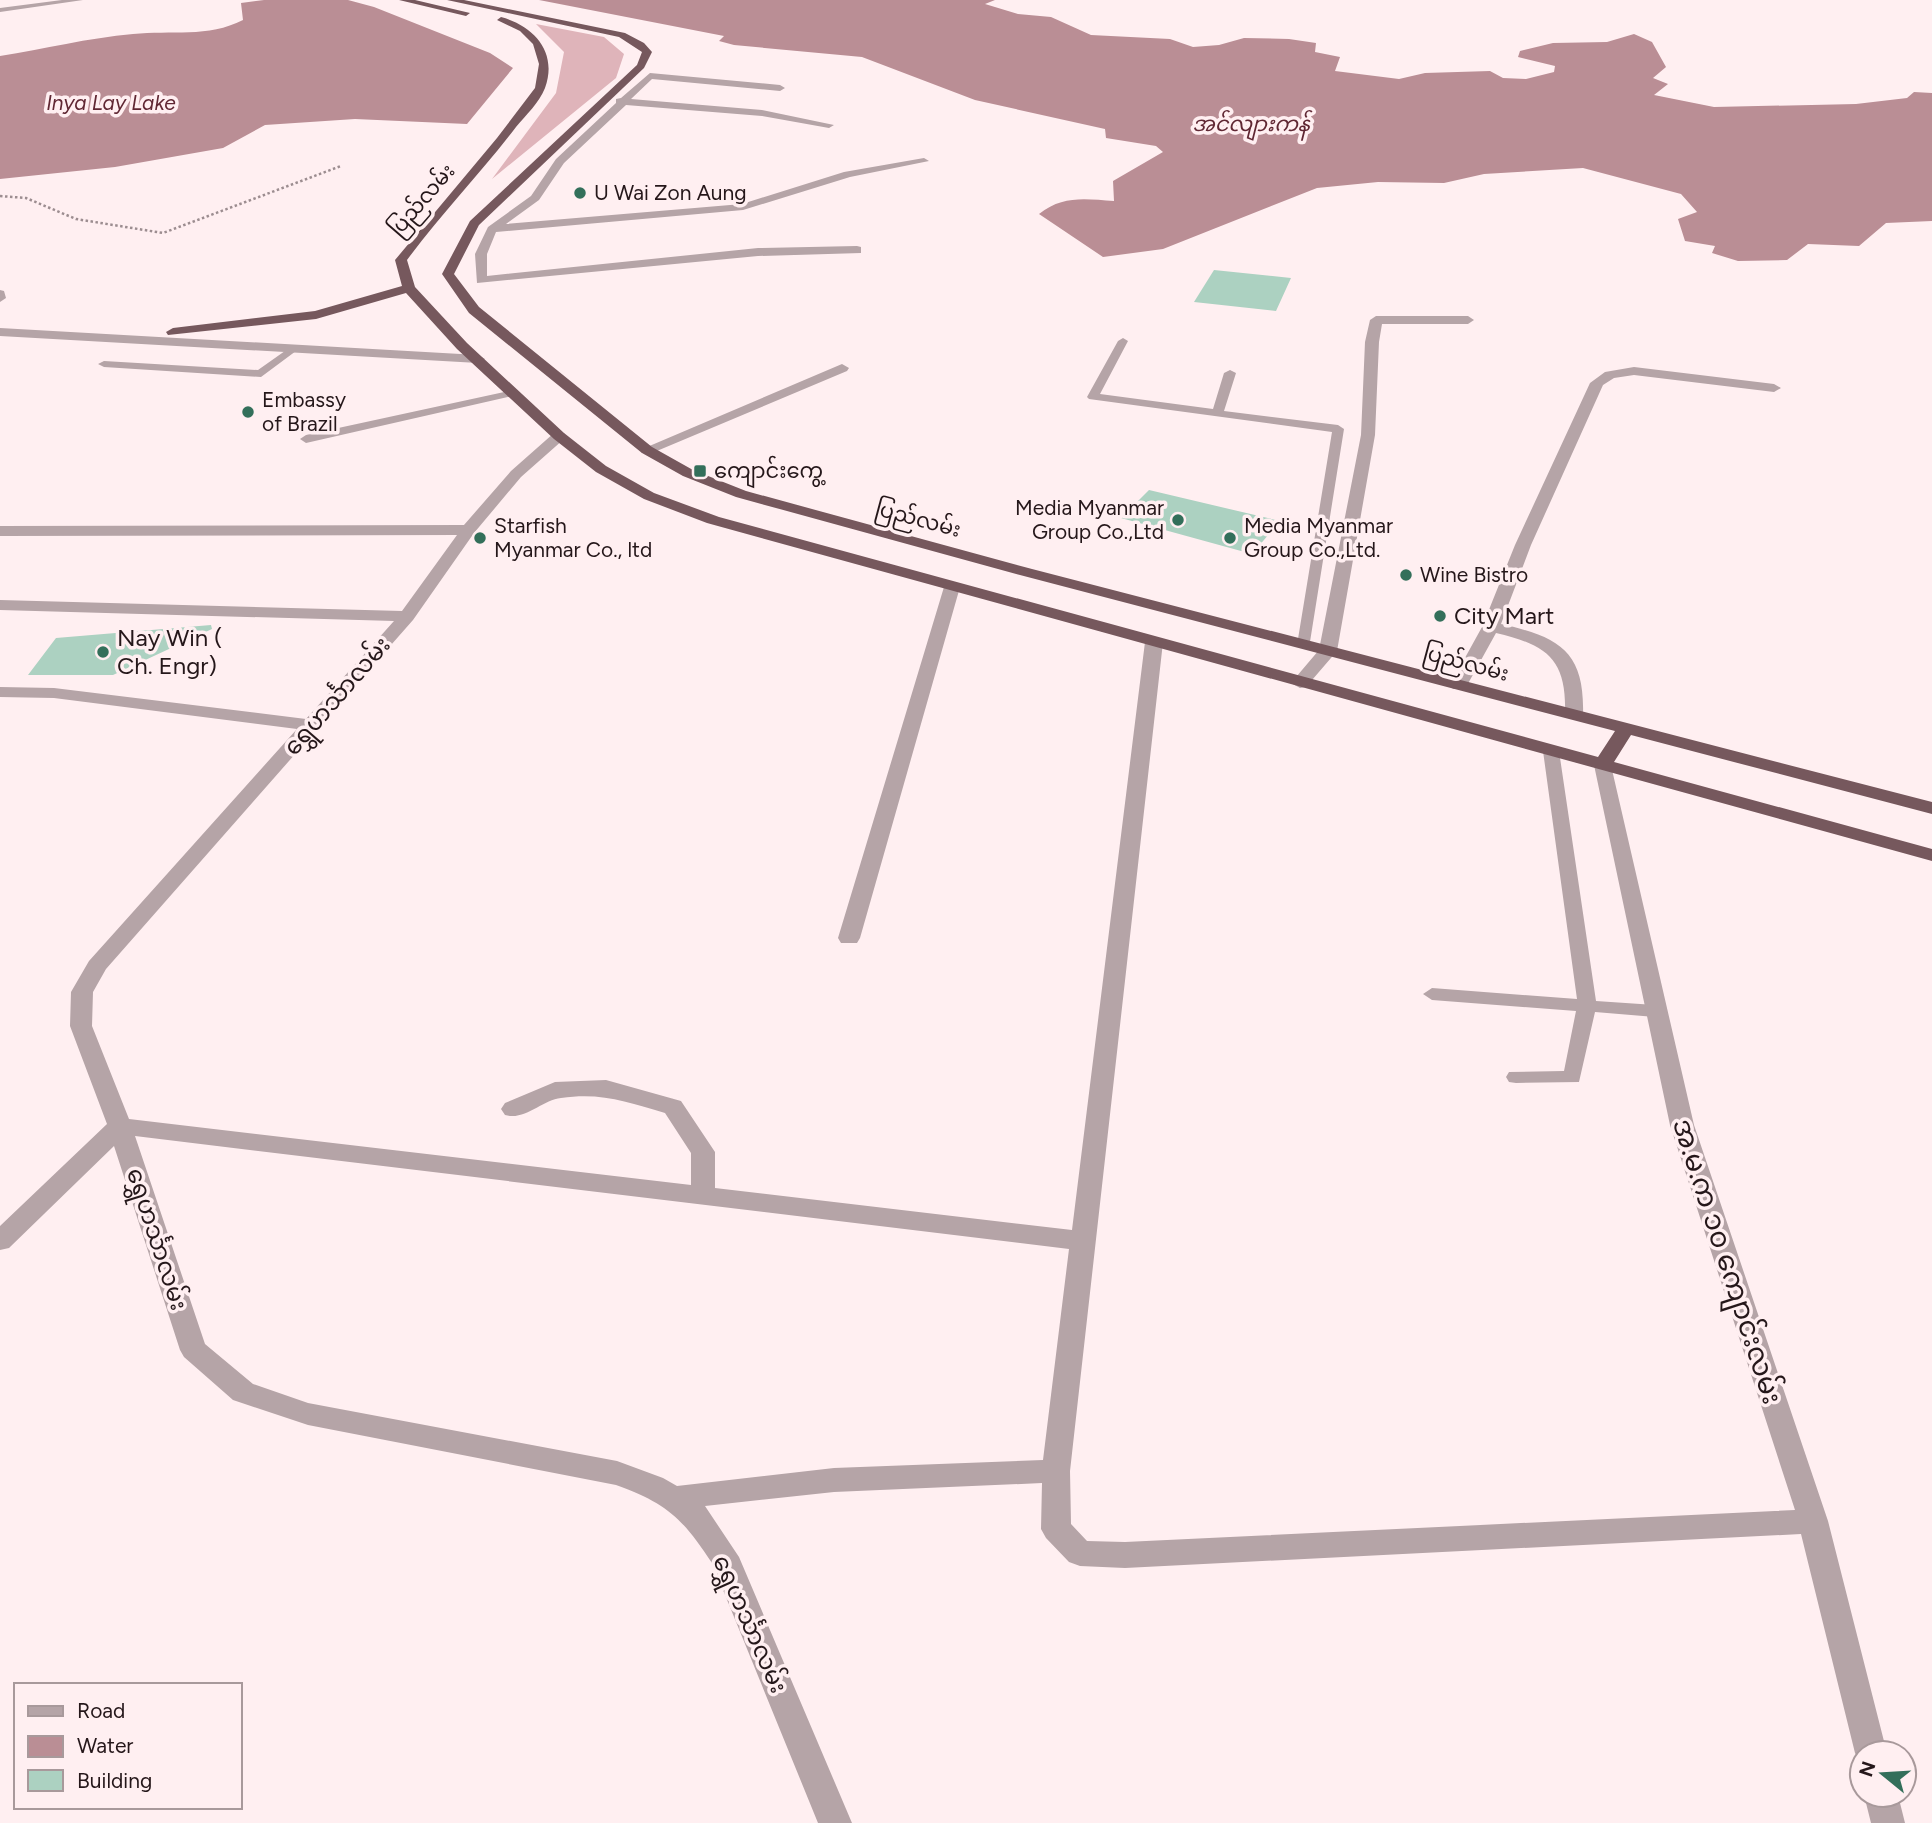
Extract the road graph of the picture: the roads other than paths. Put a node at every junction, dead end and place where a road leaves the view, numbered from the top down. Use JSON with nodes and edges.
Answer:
{"nodes":[{"id":1,"x":79,"y":0,"type":"edge"},
{"id":2,"x":403,"y":0,"type":"edge"},
{"id":3,"x":451,"y":0,"type":"edge"},
{"id":4,"x":0,"y":10,"type":"edge"},
{"id":5,"x":780,"y":88,"type":"dead end"},
{"id":6,"x":627,"y":100,"type":"junction"},
{"id":7,"x":599,"y":103,"type":"junction"},
{"id":8,"x":829,"y":125,"type":"dead end"},
{"id":9,"x":924,"y":161,"type":"dead end"},
{"id":10,"x":492,"y":229,"type":"junction"},
{"id":11,"x":857,"y":250,"type":"dead end"},
{"id":12,"x":410,"y":288,"type":"junction"},
{"id":13,"x":1468,"y":320,"type":"dead end"},
{"id":14,"x":0,"y":322,"type":"edge"},
{"id":15,"x":0,"y":332,"type":"edge"},
{"id":16,"x":173,"y":332,"type":"junction"},
{"id":17,"x":507,"y":337,"type":"junction"},
{"id":18,"x":1123,"y":341,"type":"dead end"},
{"id":19,"x":462,"y":346,"type":"junction"},
{"id":20,"x":292,"y":349,"type":"junction"},
{"id":21,"x":478,"y":359,"type":"junction"},
{"id":22,"x":104,"y":364,"type":"dead end"},
{"id":23,"x":842,"y":368,"type":"dead end"},
{"id":24,"x":1230,"y":373,"type":"dead end"},
{"id":25,"x":1774,"y":388,"type":"dead end"},
{"id":26,"x":513,"y":393,"type":"junction"},
{"id":27,"x":1217,"y":414,"type":"junction"},
{"id":28,"x":559,"y":436,"type":"junction"},
{"id":29,"x":306,"y":439,"type":"dead end"},
{"id":30,"x":647,"y":450,"type":"junction"},
{"id":31,"x":468,"y":530,"type":"junction"},
{"id":32,"x":0,"y":531,"type":"edge"},
{"id":33,"x":952,"y":587,"type":"junction"},
{"id":34,"x":0,"y":605,"type":"edge"},
{"id":35,"x":407,"y":616,"type":"junction"},
{"id":36,"x":1491,"y":627,"type":"junction"},
{"id":37,"x":1154,"y":642,"type":"junction"},
{"id":38,"x":1304,"y":645,"type":"junction"},
{"id":39,"x":1328,"y":651,"type":"junction"},
{"id":40,"x":1300,"y":683,"type":"junction"},
{"id":41,"x":1459,"y":685,"type":"junction"},
{"id":42,"x":0,"y":692,"type":"edge"},
{"id":43,"x":1574,"y":715,"type":"junction"},
{"id":44,"x":313,"y":725,"type":"junction"},
{"id":45,"x":1625,"y":729,"type":"junction"},
{"id":46,"x":1551,"y":751,"type":"junction"},
{"id":47,"x":1603,"y":765,"type":"junction"},
{"id":48,"x":1932,"y":808,"type":"edge"},
{"id":49,"x":1932,"y":855,"type":"edge"},
{"id":50,"x":849,"y":938,"type":"dead end"},
{"id":51,"x":1432,"y":994,"type":"dead end"},
{"id":52,"x":1587,"y":1004,"type":"junction"},
{"id":53,"x":1655,"y":1011,"type":"junction"},
{"id":54,"x":1516,"y":1077,"type":"dead end"},
{"id":55,"x":513,"y":1109,"type":"dead end"},
{"id":56,"x":120,"y":1126,"type":"junction"},
{"id":57,"x":703,"y":1196,"type":"junction"},
{"id":58,"x":0,"y":1241,"type":"edge"},
{"id":59,"x":1083,"y":1241,"type":"junction"},
{"id":60,"x":1056,"y":1471,"type":"junction"},
{"id":61,"x":673,"y":1498,"type":"junction"},
{"id":62,"x":1813,"y":1521,"type":"junction"},
{"id":63,"x":1868,"y":1739,"type":"edge"},
{"id":64,"x":835,"y":1823,"type":"edge"}],
"edges":[{"from":1,"to":4,"type":"lane"},
{"from":2,"to":12,"type":"highway","name":"ပြည်လမ်း"},
{"from":3,"to":7,"type":"highway","name":"ပြည်လမ်း"},
{"from":5,"to":6,"type":"street"},
{"from":6,"to":7,"type":"street"},
{"from":6,"to":8,"type":"street"},
{"from":6,"to":10,"type":"street"},
{"from":7,"to":17,"type":"highway","name":"ပြည်လမ်း"},
{"from":9,"to":10,"type":"street"},
{"from":10,"to":11,"type":"street"},
{"from":12,"to":16,"type":"highway"},
{"from":12,"to":19,"type":"highway"},
{"from":13,"to":39,"type":"street"},
{"from":14,"to":16,"type":"street"},
{"from":15,"to":20,"type":"street"},
{"from":16,"to":19,"type":"street"},
{"from":17,"to":19,"type":"highway"},
{"from":17,"to":30,"type":"highway","name":"ပြည်လမ်း"},
{"from":18,"to":27,"type":"lane"},
{"from":19,"to":21,"type":"highway"},
{"from":20,"to":21,"type":"street"},
{"from":20,"to":22,"type":"lane"},
{"from":21,"to":26,"type":"highway"},
{"from":23,"to":30,"type":"street"},
{"from":24,"to":27,"type":"lane"},
{"from":25,"to":36,"type":"street"},
{"from":26,"to":28,"type":"highway"},
{"from":26,"to":29,"type":"lane"},
{"from":27,"to":38,"type":"lane"},
{"from":28,"to":31,"type":"street","name":"ရွှေဟင်္သာလမ်း"},
{"from":28,"to":33,"type":"highway"},
{"from":30,"to":38,"type":"highway","name":"ပြည်လမ်း"},
{"from":31,"to":32,"type":"street"},
{"from":31,"to":35,"type":"street","name":"ရွှေဟင်္သာလမ်း"},
{"from":33,"to":37,"type":"highway"},
{"from":33,"to":50,"type":"street"},
{"from":34,"to":35,"type":"street"},
{"from":35,"to":44,"type":"street","name":"ရွှေဟင်္သာလမ်း"},
{"from":36,"to":41,"type":"street"},
{"from":36,"to":43,"type":"street"},
{"from":37,"to":40,"type":"highway"},
{"from":37,"to":59,"type":"street"},
{"from":38,"to":39,"type":"highway","name":"ပြည်လမ်း"},
{"from":39,"to":40,"type":"street"},
{"from":39,"to":41,"type":"highway","name":"ပြည်လမ်း"},
{"from":40,"to":46,"type":"highway"},
{"from":41,"to":43,"type":"highway","name":"ပြည်လမ်း"},
{"from":42,"to":44,"type":"street"},
{"from":43,"to":45,"type":"highway","name":"ပြည်လမ်း"},
{"from":44,"to":56,"type":"street","name":"ရွှေဟင်္သာလမ်း"},
{"from":45,"to":47,"type":"highway"},
{"from":45,"to":48,"type":"highway","name":"ပြည်လမ်း"},
{"from":46,"to":47,"type":"highway"},
{"from":46,"to":52,"type":"lane"},
{"from":47,"to":49,"type":"highway"},
{"from":47,"to":53,"type":"street","name":"အ.မ.က ၁၀ ကျောင်းလမ်း"},
{"from":51,"to":52,"type":"lane"},
{"from":52,"to":53,"type":"lane"},
{"from":52,"to":54,"type":"lane"},
{"from":53,"to":62,"type":"street","name":"အ.မ.က ၁၀ ကျောင်းလမ်း"},
{"from":55,"to":57,"type":"street"},
{"from":56,"to":57,"type":"street"},
{"from":56,"to":58,"type":"street"},
{"from":56,"to":61,"type":"street","name":"ရွှေဟင်္သာလမ်း"},
{"from":57,"to":59,"type":"street"},
{"from":59,"to":60,"type":"street"},
{"from":60,"to":61,"type":"street"},
{"from":60,"to":62,"type":"street"},
{"from":61,"to":64,"type":"street","name":"ရွှေဟင်္သာလမ်း"},
{"from":62,"to":63,"type":"street","name":"အ.မ.က ၁၀ ကျောင်းလမ်း"}]}
